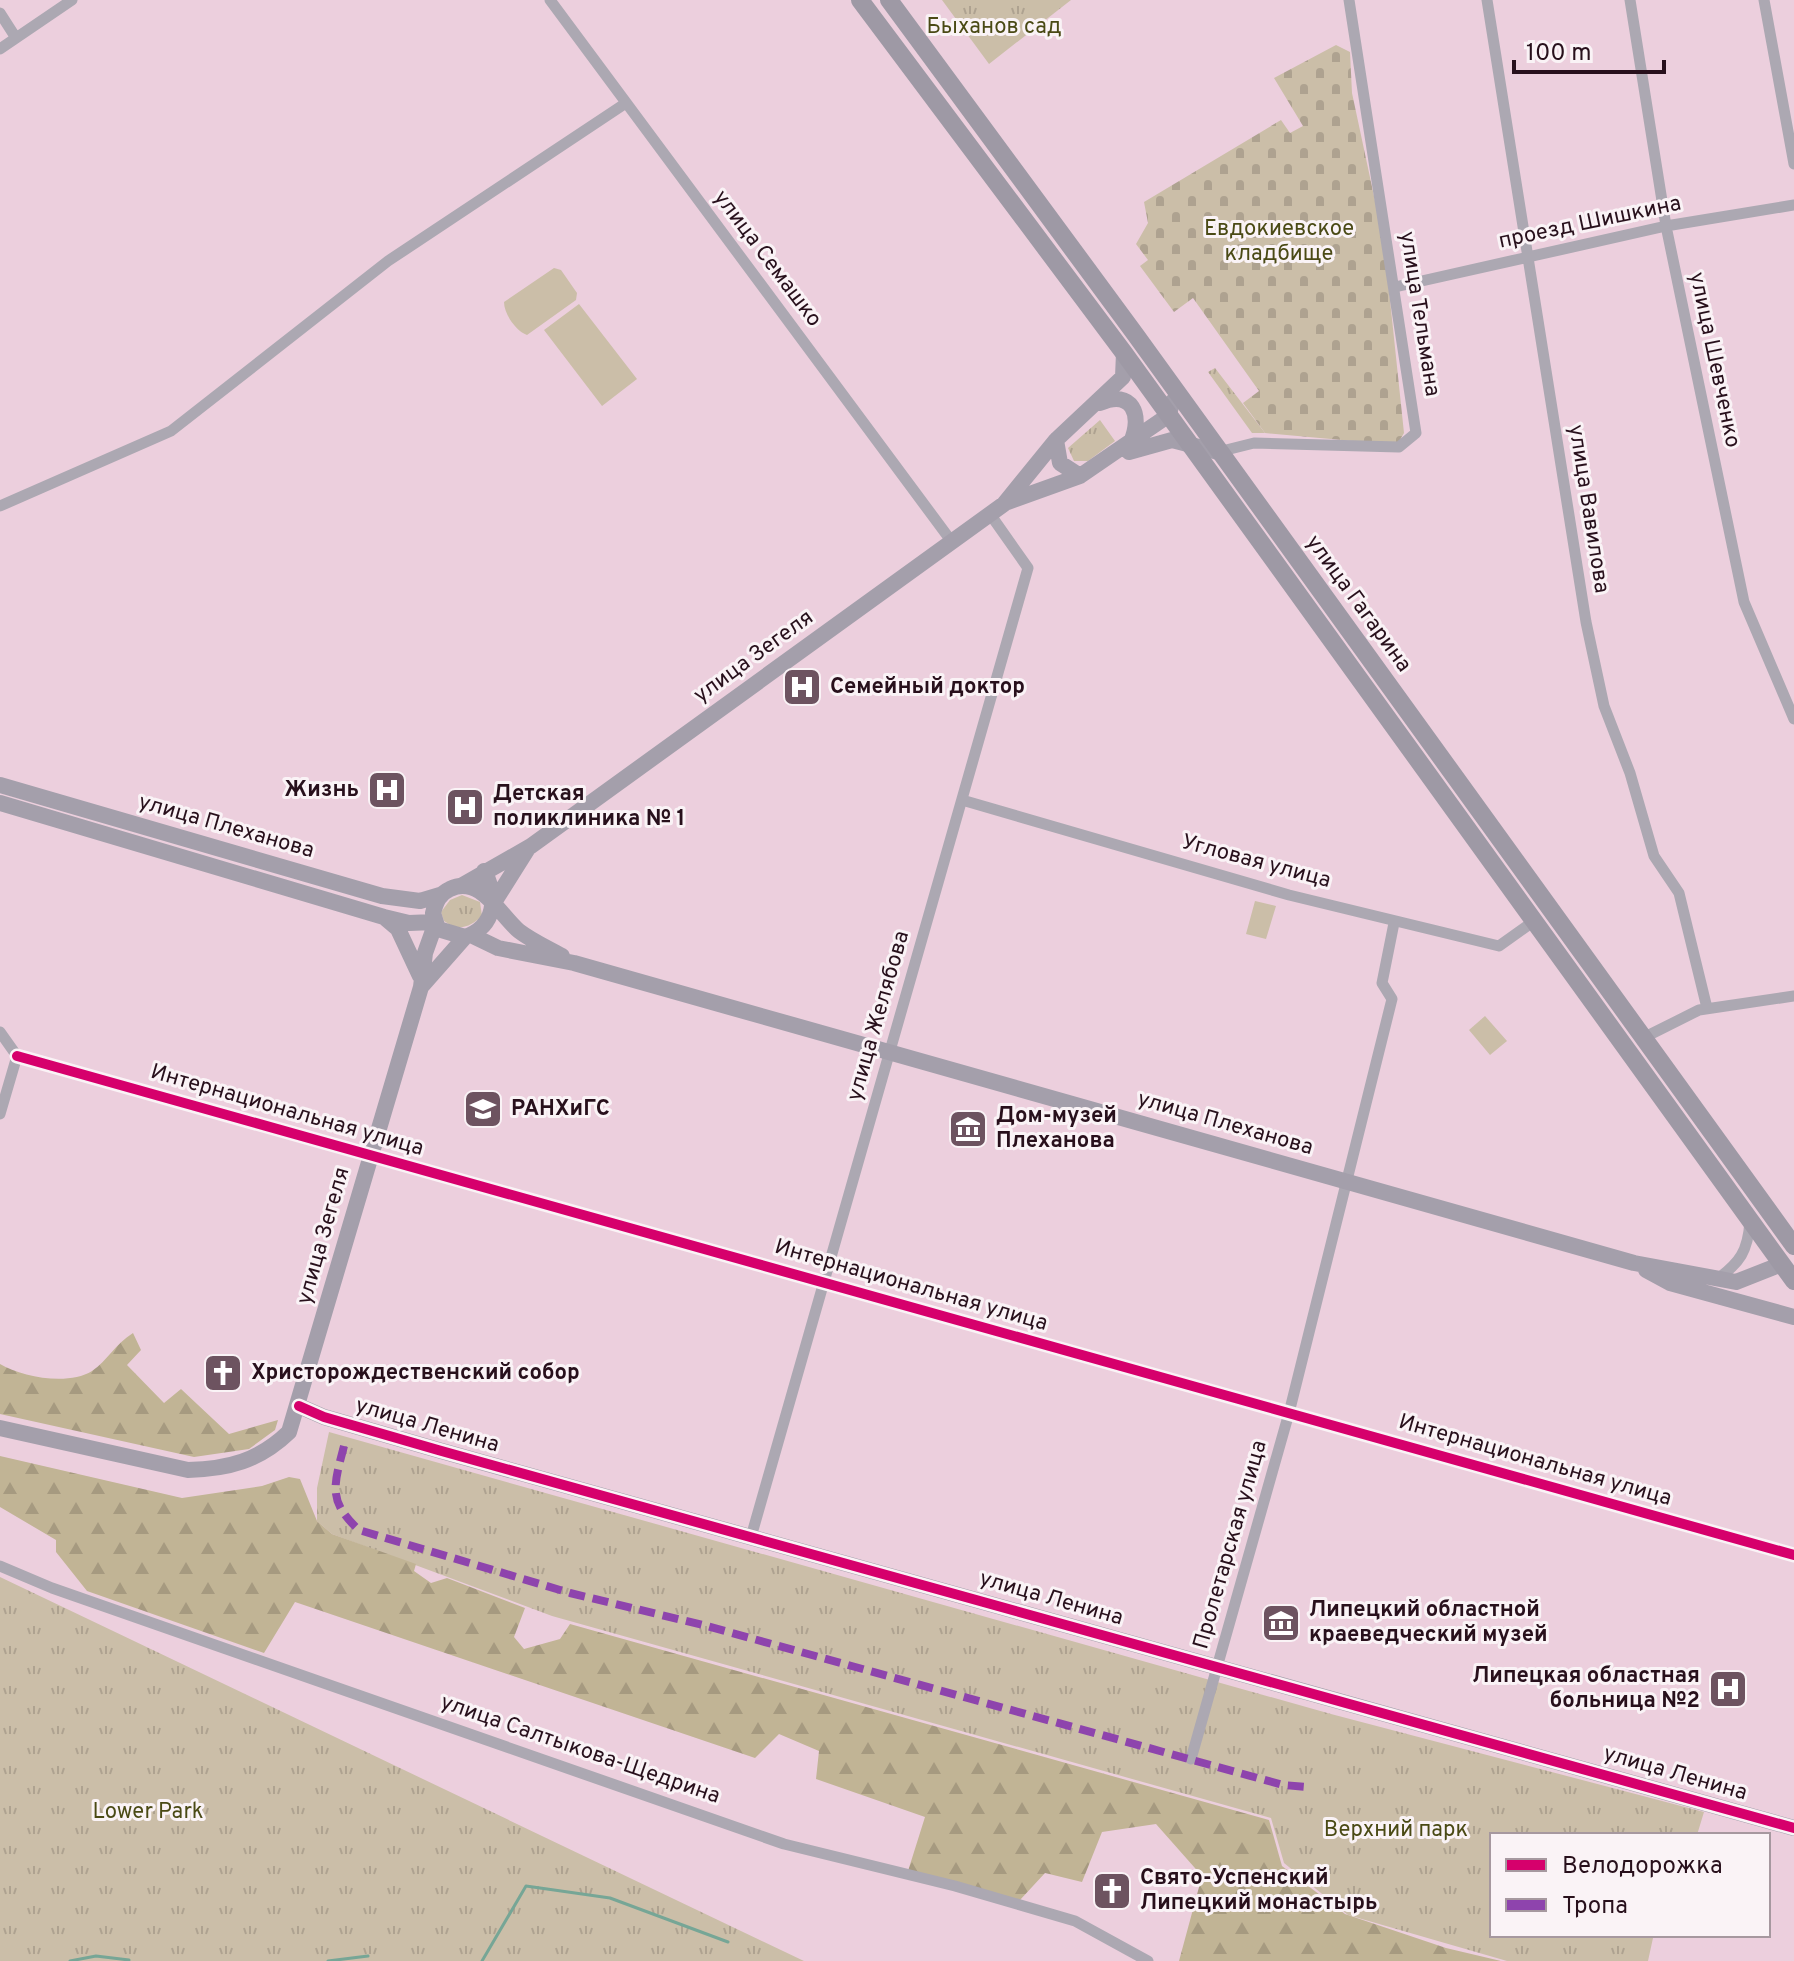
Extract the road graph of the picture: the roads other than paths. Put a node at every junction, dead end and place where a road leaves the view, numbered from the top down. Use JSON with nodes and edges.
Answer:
{"nodes":[{"id":1,"x":72,"y":0,"type":"edge"},
{"id":2,"x":550,"y":0,"type":"edge"},
{"id":3,"x":860,"y":0,"type":"edge"},
{"id":4,"x":889,"y":0,"type":"edge"},
{"id":5,"x":1349,"y":0,"type":"edge"},
{"id":6,"x":1487,"y":0,"type":"edge"},
{"id":7,"x":1630,"y":0,"type":"edge"},
{"id":8,"x":1764,"y":0,"type":"edge"},
{"id":9,"x":0,"y":13,"type":"edge"},
{"id":10,"x":16,"y":38,"type":"junction"},
{"id":11,"x":0,"y":49,"type":"edge"},
{"id":12,"x":626,"y":103,"type":"junction"},
{"id":13,"x":1794,"y":164,"type":"edge"},
{"id":14,"x":1794,"y":205,"type":"edge"},
{"id":15,"x":1666,"y":226,"type":"junction"},
{"id":16,"x":1528,"y":257,"type":"junction"},
{"id":17,"x":1395,"y":287,"type":"junction"},
{"id":18,"x":1124,"y":353,"type":"junction"},
{"id":19,"x":1170,"y":383,"type":"junction"},
{"id":20,"x":1098,"y":403,"type":"junction"},
{"id":21,"x":1169,"y":415,"type":"junction"},
{"id":22,"x":1056,"y":440,"type":"junction"},
{"id":23,"x":1188,"y":441,"type":"junction"},
{"id":24,"x":1131,"y":442,"type":"junction"},
{"id":25,"x":1218,"y":452,"type":"junction"},
{"id":26,"x":1102,"y":464,"type":"junction"},
{"id":27,"x":1080,"y":476,"type":"junction"},
{"id":28,"x":0,"y":506,"type":"edge"},
{"id":29,"x":997,"y":509,"type":"junction"},
{"id":30,"x":952,"y":542,"type":"junction"},
{"id":31,"x":1794,"y":719,"type":"edge"},
{"id":32,"x":0,"y":785,"type":"edge"},
{"id":33,"x":962,"y":800,"type":"junction"},
{"id":34,"x":0,"y":803,"type":"edge"},
{"id":35,"x":531,"y":846,"type":"junction"},
{"id":36,"x":484,"y":871,"type":"junction"},
{"id":37,"x":461,"y":886,"type":"junction"},
{"id":38,"x":440,"y":895,"type":"junction"},
{"id":39,"x":493,"y":904,"type":"junction"},
{"id":40,"x":384,"y":917,"type":"junction"},
{"id":41,"x":1534,"y":921,"type":"junction"},
{"id":42,"x":1394,"y":923,"type":"junction"},
{"id":43,"x":435,"y":924,"type":"junction"},
{"id":44,"x":468,"y":936,"type":"junction"},
{"id":45,"x":574,"y":963,"type":"junction"},
{"id":46,"x":420,"y":982,"type":"junction"},
{"id":47,"x":1794,"y":996,"type":"edge"},
{"id":48,"x":1707,"y":1008,"type":"junction"},
{"id":49,"x":0,"y":1032,"type":"edge"},
{"id":50,"x":1643,"y":1038,"type":"junction"},
{"id":51,"x":1621,"y":1041,"type":"junction"},
{"id":52,"x":889,"y":1052,"type":"junction"},
{"id":53,"x":17,"y":1056,"type":"junction"},
{"id":54,"x":0,"y":1114,"type":"edge"},
{"id":55,"x":370,"y":1155,"type":"junction"},
{"id":56,"x":1347,"y":1181,"type":"junction"},
{"id":57,"x":1750,"y":1220,"type":"junction"},
{"id":58,"x":1791,"y":1241,"type":"edge"},
{"id":59,"x":1634,"y":1263,"type":"junction"},
{"id":60,"x":1791,"y":1273,"type":"edge"},
{"id":61,"x":1716,"y":1280,"type":"junction"},
{"id":62,"x":824,"y":1282,"type":"junction"},
{"id":63,"x":1728,"y":1298,"type":"junction"},
{"id":64,"x":1794,"y":1317,"type":"edge"},
{"id":65,"x":299,"y":1406,"type":"junction"},
{"id":66,"x":1289,"y":1413,"type":"junction"},
{"id":67,"x":0,"y":1428,"type":"edge"},
{"id":68,"x":751,"y":1537,"type":"junction"},
{"id":69,"x":1794,"y":1555,"type":"edge"},
{"id":70,"x":0,"y":1566,"type":"edge"},
{"id":71,"x":1217,"y":1667,"type":"junction"},
{"id":72,"x":1191,"y":1759,"type":"dead end"},
{"id":73,"x":1794,"y":1828,"type":"edge"},
{"id":74,"x":1148,"y":1961,"type":"edge"}],
"edges":[{"from":1,"to":10,"type":"street"},
{"from":2,"to":12,"type":"street","name":"улица Семашко"},
{"from":3,"to":18,"type":"main road","name":"улица Гагарина"},
{"from":4,"to":19,"type":"main road","name":"улица Гагарина"},
{"from":5,"to":17,"type":"street","name":"улица Тельмана"},
{"from":6,"to":16,"type":"street","name":"улица Вавилова"},
{"from":7,"to":15,"type":"street","name":"улица Шевченко"},
{"from":8,"to":13,"type":"street"},
{"from":9,"to":10,"type":"street"},
{"from":10,"to":11,"type":"street"},
{"from":12,"to":28,"type":"street"},
{"from":12,"to":30,"type":"street","name":"улица Семашко"},
{"from":14,"to":15,"type":"street","name":"проезд Шишкина"},
{"from":15,"to":16,"type":"street","name":"проезд Шишкина"},
{"from":15,"to":31,"type":"street","name":"улица Шевченко"},
{"from":16,"to":17,"type":"street","name":"проезд Шишкина"},
{"from":16,"to":48,"type":"street","name":"улица Вавилова"},
{"from":17,"to":25,"type":"street","name":"улица Тельмана"},
{"from":18,"to":20,"type":"main road"},
{"from":18,"to":21,"type":"main road","name":"улица Гагарина"},
{"from":19,"to":21,"type":"main road"},
{"from":19,"to":25,"type":"main road","name":"улица Гагарина"},
{"from":20,"to":22,"type":"main road"},
{"from":20,"to":24,"type":"main road"},
{"from":21,"to":23,"type":"main road","name":"улица Гагарина"},
{"from":21,"to":24,"type":"main road"},
{"from":22,"to":27,"type":"main road"},
{"from":22,"to":29,"type":"main road"},
{"from":23,"to":25,"type":"main road"},
{"from":23,"to":26,"type":"main road"},
{"from":23,"to":41,"type":"main road","name":"улица Гагарина"},
{"from":24,"to":26,"type":"main road"},
{"from":25,"to":50,"type":"main road","name":"улица Гагарина"},
{"from":26,"to":27,"type":"main road"},
{"from":27,"to":29,"type":"main road"},
{"from":29,"to":30,"type":"main road","name":"улица Зегеля"},
{"from":29,"to":33,"type":"street","name":"улица Желябова"},
{"from":30,"to":35,"type":"main road","name":"улица Зегеля"},
{"from":32,"to":38,"type":"main road","name":"улица Плеханова"},
{"from":33,"to":42,"type":"street","name":"Угловая улица"},
{"from":33,"to":52,"type":"street","name":"улица Желябова"},
{"from":34,"to":40,"type":"main road","name":"улица Плеханова"},
{"from":35,"to":36,"type":"main road","name":"улица Зегеля"},
{"from":35,"to":39,"type":"main road","name":"улица Зегеля"},
{"from":36,"to":37,"type":"main road","name":"улица Зегеля"},
{"from":36,"to":39,"type":"main road"},
{"from":37,"to":38,"type":"main road"},
{"from":37,"to":39,"type":"main road"},
{"from":38,"to":43,"type":"main road"},
{"from":39,"to":44,"type":"main road"},
{"from":39,"to":45,"type":"main road","name":"улица Плеханова"},
{"from":40,"to":43,"type":"main road","name":"улица Плеханова"},
{"from":40,"to":46,"type":"main road"},
{"from":41,"to":42,"type":"street","name":"Угловая улица"},
{"from":41,"to":51,"type":"main road","name":"улица Гагарина"},
{"from":42,"to":56,"type":"street","name":"Пролетарская улица"},
{"from":43,"to":44,"type":"main road"},
{"from":43,"to":46,"type":"main road","name":"улица Зегеля"},
{"from":44,"to":45,"type":"main road","name":"улица Плеханова"},
{"from":44,"to":46,"type":"main road","name":"улица Зегеля"},
{"from":45,"to":52,"type":"main road","name":"улица Плеханова"},
{"from":46,"to":55,"type":"main road","name":"улица Зегеля"},
{"from":47,"to":48,"type":"street"},
{"from":48,"to":50,"type":"street"},
{"from":49,"to":53,"type":"street"},
{"from":50,"to":51,"type":"main road"},
{"from":50,"to":58,"type":"main road","name":"улица Гагарина"},
{"from":51,"to":57,"type":"main road","name":"улица Гагарина"},
{"from":52,"to":56,"type":"main road","name":"улица Плеханова"},
{"from":52,"to":62,"type":"street","name":"улица Желябова"},
{"from":53,"to":54,"type":"street"},
{"from":53,"to":55,"type":"street","name":"Интернациональная улица"},
{"from":55,"to":62,"type":"street","name":"Интернациональная улица"},
{"from":55,"to":65,"type":"main road","name":"улица Зегеля"},
{"from":56,"to":59,"type":"main road","name":"улица Плеханова"},
{"from":56,"to":66,"type":"street","name":"Пролетарская улица"},
{"from":57,"to":60,"type":"main road","name":"улица Гагарина"},
{"from":57,"to":61,"type":"street"},
{"from":58,"to":60,"type":"main road","name":"улица Гагарина"},
{"from":59,"to":61,"type":"main road","name":"улица Плеханова"},
{"from":59,"to":63,"type":"main road","name":"улица Плеханова"},
{"from":60,"to":61,"type":"main road","name":"улица Плеханова"},
{"from":60,"to":63,"type":"main road"},
{"from":62,"to":66,"type":"street","name":"Интернациональная улица"},
{"from":62,"to":68,"type":"street","name":"улица Желябова"},
{"from":63,"to":64,"type":"main road","name":"улица Плеханова"},
{"from":65,"to":67,"type":"main road","name":"улица Зегеля"},
{"from":65,"to":68,"type":"main road","name":"улица Ленина"},
{"from":66,"to":69,"type":"street","name":"Интернациональная улица"},
{"from":66,"to":71,"type":"street","name":"Пролетарская улица"},
{"from":68,"to":71,"type":"main road","name":"улица Ленина"},
{"from":70,"to":74,"type":"street","name":"улица Салтыкова-Щедрина"},
{"from":71,"to":72,"type":"street","name":"Пролетарская улица"},
{"from":71,"to":73,"type":"main road","name":"улица Ленина"}]}
